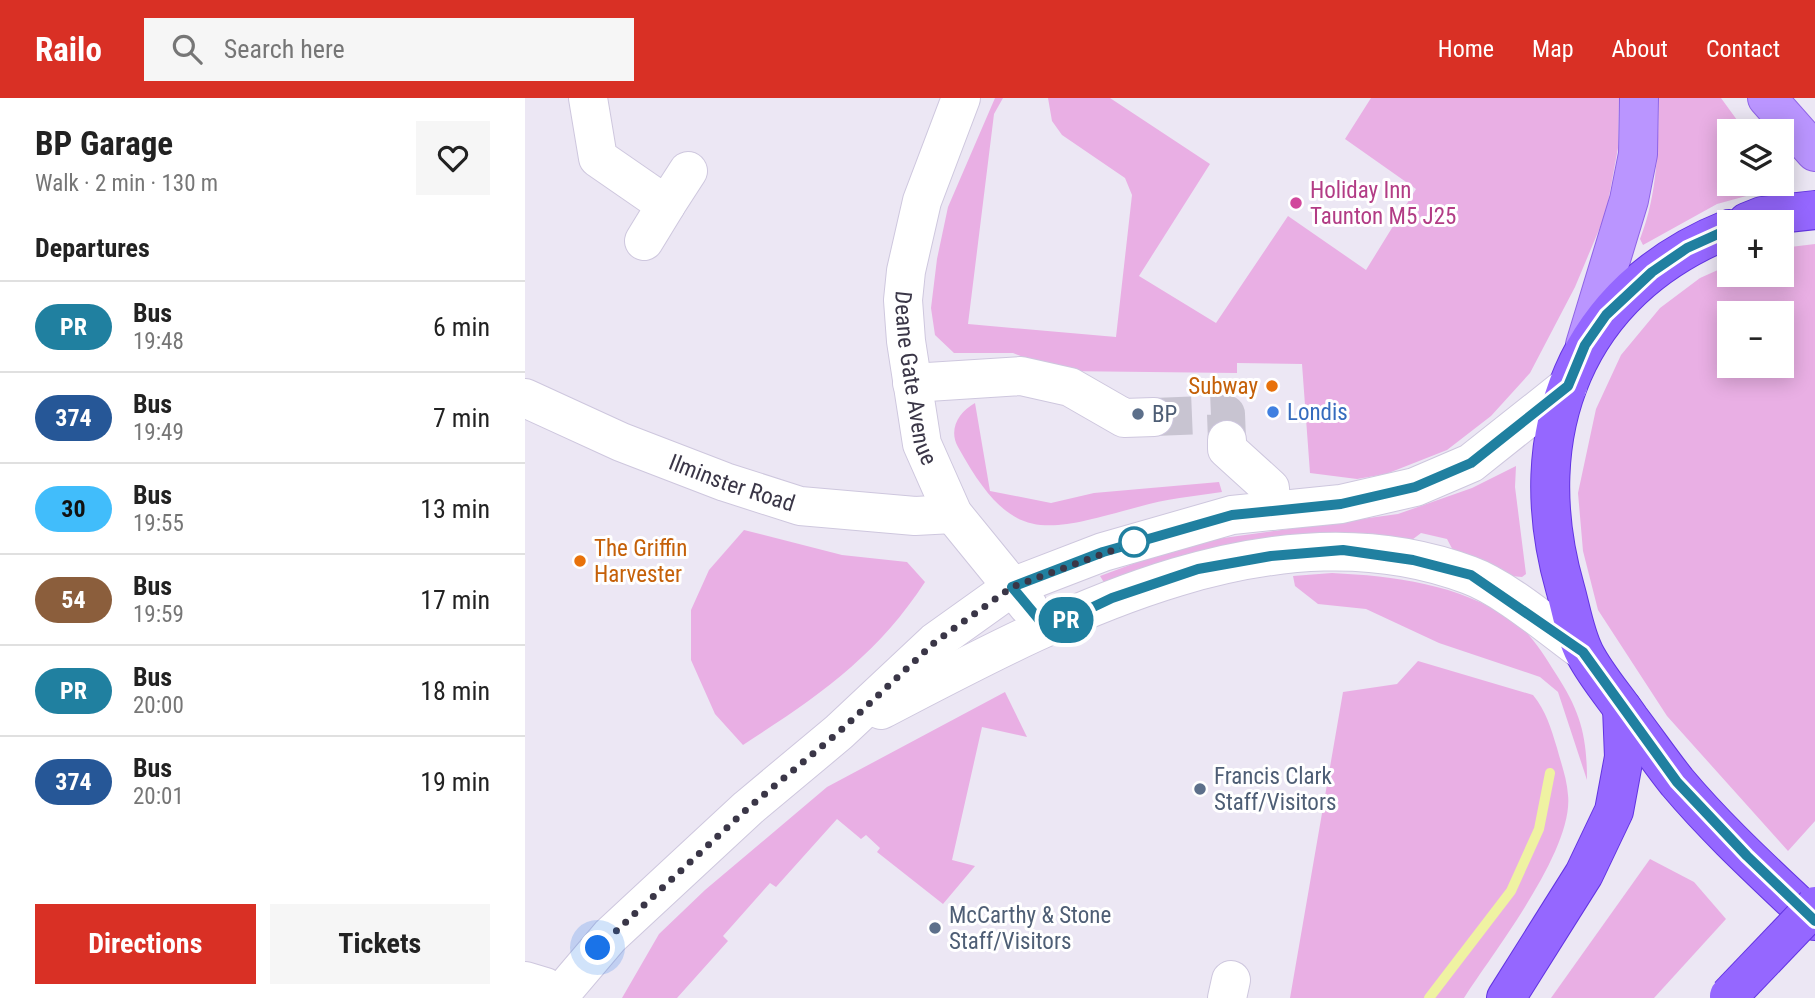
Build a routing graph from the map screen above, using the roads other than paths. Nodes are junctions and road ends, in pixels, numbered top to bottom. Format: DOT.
graph roads {
  1 [pos="588,98"];
  2 [pos="961,98"];
  3 [pos="1639,98"];
  4 [pos="1767,98"];
  5 [pos="1815,152"];
  6 [pos="688,171"];
  7 [pos="666,205"];
  8 [pos="1815,210"];
  9 [pos="1794,212"];
  10 [pos="1717,234"];
  11 [pos="644,241"];
  12 [pos="1585,345"];
  13 [pos="912,383"];
  14 [pos="1568,386"];
  15 [pos="525,398"];
  16 [pos="1154,416"];
  17 [pos="1227,440"];
  18 [pos="1271,511"];
  19 [pos="953,514"];
  20 [pos="1012,587"];
  21 [pos="1047,629"];
  22 [pos="1583,652"];
  23 [pos="1622,708"];
  24 [pos="839,732"];
  25 [pos="1815,906"];
  26 [pos="1815,921"];
  27 [pos="525,981"];
  28 [pos="560,997"];
  29 [pos="1728,997"];
  30 [pos="1506,998"];
  1 -- 7 [label="street"];
  2 -- 13 [label="street, Deane Gate Avenue"];
  3 -- 12 [label="main road"];
  4 -- 5 [label="main road"];
  6 -- 7 [label="street"];
  7 -- 11 [label="street"];
  8 -- 9 [label="highway"];
  10 -- 12 [label="highway"];
  12 -- 14 [label="highway"];
  13 -- 16 [label="street"];
  13 -- 19 [label="street, Deane Gate Avenue"];
  14 -- 18 [label="street"];
  14 -- 22 [label="highway"];
  15 -- 19 [label="street, Ilminster Road"];
  17 -- 18 [label="street"];
  18 -- 20 [label="street"];
  19 -- 20 [label="street, Deane Gate Avenue"];
  20 -- 21 [label="street, Deane Gate Avenue"];
  20 -- 24 [label="street"];
  21 -- 22 [label="street"];
  21 -- 24 [label="street"];
  22 -- 23 [label="highway"];
  23 -- 26 [label="highway"];
  23 -- 30 [label="highway"];
  24 -- 28 [label="street"];
  25 -- 29 [label="highway, bridge"];
  27 -- 28 [label="street"];
}
